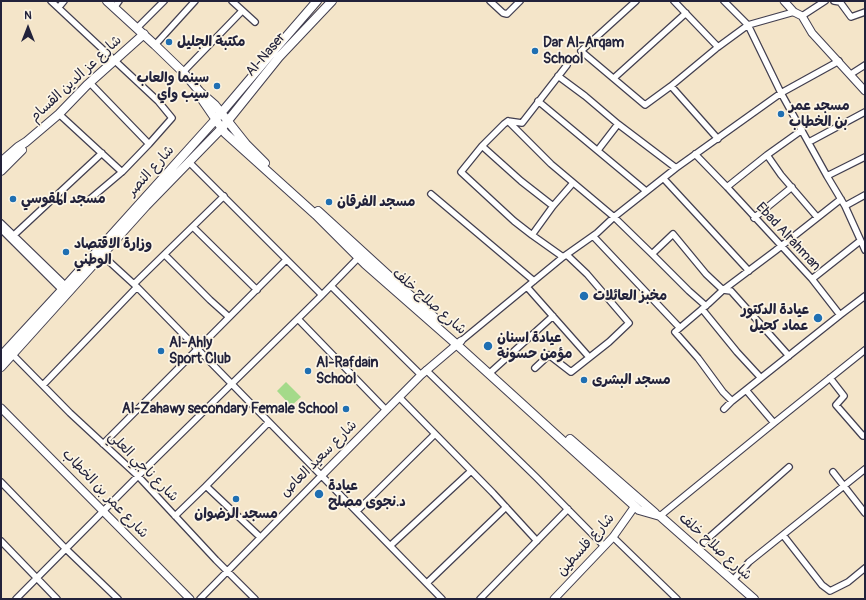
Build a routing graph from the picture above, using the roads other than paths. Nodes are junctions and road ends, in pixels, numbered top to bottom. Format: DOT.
graph roads {
  1 [pos="51,1"];
  2 [pos="64,1"];
  3 [pos="107,1"];
  4 [pos="164,1"];
  5 [pos="195,1"];
  6 [pos="232,1"];
  7 [pos="317,1"];
  8 [pos="332,1"];
  9 [pos="490,1"];
  10 [pos="520,1"];
  11 [pos="636,1"];
  12 [pos="674,1"];
  13 [pos="724,1"];
  14 [pos="784,1"];
  15 [pos="825,1"];
  16 [pos="834,1"];
  17 [pos="116,4"];
  18 [pos="59,8"];
  19 [pos="242,11"];
  20 [pos="794,12"];
  21 [pos="865,12"];
  22 [pos="686,13"];
  23 [pos="802,16"];
  24 [pos="255,22"];
  25 [pos="748,25"];
  26 [pos="137,28"];
  27 [pos="144,34"];
  28 [pos="156,45"];
  29 [pos="718,47"];
  30 [pos="114,60"];
  31 [pos="839,61"];
  32 [pos="567,65"];
  33 [pos="865,65"];
  34 [pos="183,72"];
  35 [pos="851,74"];
  36 [pos="558,76"];
  37 [pos="614,78"];
  38 [pos="90,83"];
  39 [pos="671,86"];
  40 [pos="865,91"];
  41 [pos="782,93"];
  42 [pos="538,101"];
  43 [pos="865,112"];
  44 [pos="59,114"];
  45 [pos="219,116"];
  46 [pos="228,120"];
  47 [pos="508,121"];
  48 [pos="618,124"];
  49 [pos="222,128"];
  50 [pos="802,130"];
  51 [pos="718,139"];
  52 [pos="26,142"];
  53 [pos="809,142"];
  54 [pos="149,144"];
  55 [pos="482,146"];
  56 [pos="598,150"];
  57 [pos="102,153"];
  58 [pos="695,154"];
  59 [pos="767,155"];
  60 [pos="865,157"];
  61 [pos="1,162"];
  62 [pos="189,162"];
  63 [pos="676,168"];
  64 [pos="1,171"];
  65 [pos="122,172"];
  66 [pos="827,176"];
  67 [pos="664,178"];
  68 [pos="573,183"];
  69 [pos="727,187"];
  70 [pos="792,187"];
  71 [pos="646,191"];
  72 [pos="431,194"];
  73 [pos="865,195"];
  74 [pos="224,196"];
  75 [pos="841,198"];
  76 [pos="90,199"];
  77 [pos="553,206"];
  78 [pos="844,206"];
  79 [pos="614,217"];
  80 [pos="817,217"];
  81 [pos="754,218"];
  82 [pos="1,223"];
  83 [pos="193,227"];
  84 [pos="1,229"];
  85 [pos="14,235"];
  86 [pos="532,235"];
  87 [pos="593,236"];
  88 [pos="860,241"];
  89 [pos="780,246"];
  90 [pos="864,248"];
  91 [pos="652,254"];
  92 [pos="102,255"];
  93 [pos="165,255"];
  94 [pos="565,256"];
  95 [pos="359,257"];
  96 [pos="286,260"];
  97 [pos="749,271"];
  98 [pos="812,279"];
  99 [pos="534,281"];
  100 [pos="135,286"];
  101 [pos="331,286"];
  102 [pos="527,287"];
  103 [pos="64,288"];
  104 [pos="257,290"];
  105 [pos="723,290"];
  106 [pos="322,295"];
  107 [pos="865,296"];
  108 [pos="704,308"];
  109 [pos="840,315"];
  110 [pos="552,316"];
  111 [pos="229,317"];
  112 [pos="298,319"];
  113 [pos="679,327"];
  114 [pos="459,343"];
  115 [pos="197,350"];
  116 [pos="12,354"];
  117 [pos="864,354"];
  118 [pos="1,356"];
  119 [pos="789,356"];
  120 [pos="589,357"];
  121 [pos="1,367"];
  122 [pos="534,368"];
  123 [pos="492,371"];
  124 [pos="424,373"];
  125 [pos="761,378"];
  126 [pos="830,378"];
  127 [pos="232,384"];
  128 [pos="43,385"];
  129 [pos="746,390"];
  130 [pos="399,397"];
  131 [pos="732,401"];
  132 [pos="1,408"];
  133 [pos="724,409"];
  134 [pos="386,410"];
  135 [pos="269,422"];
  136 [pos="774,422"];
  137 [pos="435,434"];
  138 [pos="865,435"];
  139 [pos="103,444"];
  140 [pos="789,467"];
  141 [pos="865,469"];
  142 [pos="471,471"];
  143 [pos="833,472"];
  144 [pos="323,474"];
  145 [pos="138,476"];
  146 [pos="1,482"];
  147 [pos="206,486"];
  148 [pos="844,486"];
  149 [pos="635,506"];
  150 [pos="506,507"];
  151 [pos="568,509"];
  152 [pos="103,511"];
  153 [pos="357,511"];
  154 [pos="865,513"];
  155 [pos="659,515"];
  156 [pos="175,516"];
  157 [pos="783,535"];
  158 [pos="613,537"];
  159 [pos="260,538"];
  160 [pos="1,541"];
  161 [pos="537,542"];
  162 [pos="390,545"];
  163 [pos="604,546"];
  164 [pos="697,548"];
  165 [pos="66,549"];
  166 [pos="865,568"];
  167 [pos="226,571"];
  168 [pos="37,578"];
  169 [pos="732,580"];
  170 [pos="427,583"];
  171 [pos="16,599"];
  172 [pos="57,599"];
  173 [pos="118,599"];
  174 [pos="190,599"];
  175 [pos="200,599"];
  176 [pos="255,599"];
  177 [pos="442,599"];
  178 [pos="480,599"];
  179 [pos="554,599"];
  180 [pos="677,599"];
  181 [pos="754,599"];
  1 -- 18 [label="street"];
  2 -- 18 [label="street"];
  3 -- 17 [label="main road, شارع صلاح خلف"];
  4 -- 26 [label="street"];
  5 -- 28 [label="street"];
  6 -- 19 [label="street"];
  7 -- 45 [label="main road, شارع النصر"];
  8 -- 46 [label="main road, Al-Naser"];
  9 -- 10 [label="street"];
  11 -- 37 [label="street"];
  12 -- 22 [label="street"];
  13 -- 25 [label="street"];
  14 -- 20 [label="street"];
  15 -- 23 [label="street"];
  16 -- 21 [label="street"];
  17 -- 26 [label="main road, شارع صلاح خلف"];
  18 -- 30 [label="street"];
  19 -- 24 [label="street"];
  19 -- 34 [label="street"];
  20 -- 23 [label="street"];
  20 -- 25 [label="street"];
  22 -- 29 [label="street"];
  22 -- 37 [label="street"];
  23 -- 31 [label="street"];
  25 -- 29 [label="street"];
  25 -- 41 [label="street"];
  26 -- 27 [label="main road, شارع صلاح خلف"];
  27 -- 28 [label="main road, شارع صلاح خلف"];
  27 -- 30 [label="main road, شارع عز الدين القسام"];
  28 -- 34 [label="main road, شارع صلاح خلف"];
  29 -- 39 [label="street"];
  30 -- 38 [label="main road, شارع عز الدين القسام"];
  30 -- 54 [label="street"];
  31 -- 35 [label="street"];
  31 -- 41 [label="street"];
  32 -- 36 [label="street"];
  33 -- 35 [label="street"];
  34 -- 45 [label="main road, شارع صلاح خلف"];
  35 -- 40 [label="street"];
  36 -- 42 [label="street"];
  36 -- 48 [label="street"];
  37 -- 39 [label="street"];
  38 -- 44 [label="main road, شارع عز الدين القسام"];
  38 -- 54 [label="street"];
  39 -- 51 [label="street"];
  41 -- 50 [label="street"];
  41 -- 51 [label="street"];
  42 -- 47 [label="street"];
  42 -- 56 [label="street"];
  43 -- 53 [label="street"];
  44 -- 52 [label="main road, شارع عز الدين القسام"];
  44 -- 57 [label="street"];
  45 -- 46 [label="main road, شارع صلاح خلف"];
  45 -- 49 [label="main road, شارع صلاح خلف"];
  45 -- 103 [label="main road, شارع النصر"];
  46 -- 49 [label="main road, Al-Naser"];
  46 -- 114 [label="main road, شارع صلاح خلف"];
  47 -- 55 [label="street"];
  47 -- 68 [label="street"];
  48 -- 56 [label="street"];
  48 -- 63 [label="street"];
  49 -- 62 [label="main road, شارع النصر"];
  49 -- 95 [label="main road, شارع صلاح خلف"];
  50 -- 53 [label="street"];
  50 -- 59 [label="street"];
  51 -- 58 [label="street"];
  52 -- 61 [label="main road, شارع عز الدين القسام"];
  52 -- 64 [label="main road, شارع عز الدين القسام"];
  53 -- 66 [label="street"];
  54 -- 65 [label="street"];
  55 -- 77 [label="street"];
  55 -- 86 [label="street"];
  56 -- 71 [label="street"];
  57 -- 65 [label="street"];
  57 -- 85 [label="street"];
  58 -- 63 [label="street"];
  58 -- 69 [label="street, Ebad Alrahman"];
  59 -- 69 [label="street"];
  59 -- 70 [label="street"];
  60 -- 66 [label="street"];
  62 -- 74 [label="street"];
  62 -- 92 [label="main road, شارع النصر"];
  63 -- 67 [label="street"];
  65 -- 76 [label="street"];
  66 -- 75 [label="street"];
  67 -- 71 [label="street"];
  67 -- 97 [label="street"];
  68 -- 77 [label="street"];
  68 -- 79 [label="street"];
  69 -- 81 [label="street, Ebad Alrahman"];
  70 -- 80 [label="street"];
  70 -- 81 [label="street"];
  71 -- 79 [label="street"];
  72 -- 99 [label="street"];
  73 -- 78 [label="street"];
  74 -- 83 [label="street"];
  74 -- 96 [label="street"];
  75 -- 78 [label="street"];
  75 -- 80 [label="street"];
  77 -- 86 [label="street"];
  78 -- 88 [label="street"];
  79 -- 87 [label="street"];
  79 -- 91 [label="street"];
  80 -- 89 [label="street"];
  81 -- 89 [label="street, Ebad Alrahman"];
  82 -- 85 [label="street"];
  83 -- 93 [label="street"];
  83 -- 104 [label="street"];
  84 -- 103 [label="street"];
  85 -- 103 [label="street"];
  86 -- 94 [label="street"];
  87 -- 94 [label="street"];
  87 -- 113 [label="street"];
  88 -- 90 [label="street"];
  88 -- 98 [label="street"];
  89 -- 97 [label="street"];
  89 -- 98 [label="street, Ebad Alrahman"];
  91 -- 105 [label="street"];
  91 -- 108 [label="street"];
  92 -- 100 [label="street"];
  92 -- 116 [label="main road, شارع النصر"];
  93 -- 100 [label="street"];
  93 -- 111 [label="street"];
  94 -- 99 [label="street"];
  94 -- 120 [label="street"];
  95 -- 101 [label="street"];
  95 -- 114 [label="main road, شارع صلاح خلف"];
  96 -- 104 [label="street"];
  96 -- 106 [label="street"];
  97 -- 105 [label="street"];
  98 -- 109 [label="street, Ebad Alrahman"];
  99 -- 102 [label="street"];
  100 -- 115 [label="street"];
  100 -- 128 [label="street"];
  101 -- 106 [label="street"];
  101 -- 124 [label="street"];
  102 -- 110 [label="street"];
  102 -- 114 [label="street"];
  103 -- 118 [label="main road, شارع النصر"];
  104 -- 111 [label="street"];
  105 -- 108 [label="street"];
  105 -- 119 [label="street"];
  106 -- 112 [label="street"];
  107 -- 109 [label="street"];
  108 -- 113 [label="street"];
  108 -- 125 [label="street"];
  109 -- 119 [label="street"];
  110 -- 120 [label="street"];
  110 -- 123 [label="street"];
  111 -- 115 [label="street"];
  112 -- 127 [label="street"];
  112 -- 134 [label="street"];
  113 -- 131 [label="street"];
  114 -- 123 [label="main road, شارع صلاح خلف"];
  114 -- 124 [label="street, شارع سعيد العاص"];
  114 -- 149 [label="main road, شارع صلاح خلف"];
  115 -- 127 [label="street"];
  115 -- 139 [label="street"];
  116 -- 121 [label="main road, شارع النصر"];
  116 -- 128 [label="street, شارع ناجي العلي"];
  117 -- 126 [label="street"];
  119 -- 125 [label="street"];
  120 -- 122 [label="street"];
  123 -- 155 [label="main road, شارع صلاح خلف"];
  124 -- 130 [label="street, شارع سعيد العاص"];
  124 -- 151 [label="street"];
  125 -- 129 [label="street"];
  126 -- 136 [label="street"];
  126 -- 138 [label="street"];
  127 -- 135 [label="street"];
  127 -- 145 [label="street"];
  128 -- 139 [label="street, شارع ناجي العلي"];
  129 -- 131 [label="street"];
  129 -- 136 [label="street"];
  130 -- 134 [label="street, شارع سعيد العاص"];
  130 -- 137 [label="street"];
  131 -- 133 [label="street"];
  132 -- 152 [label="street, شارع عمر بن الخطاب"];
  134 -- 144 [label="street, شارع سعيد العاص"];
  135 -- 144 [label="street"];
  135 -- 147 [label="street"];
  136 -- 155 [label="street"];
  137 -- 142 [label="street"];
  137 -- 153 [label="street"];
  139 -- 145 [label="street, شارع ناجي العلي"];
  140 -- 164 [label="street"];
  141 -- 148 [label="street"];
  142 -- 150 [label="street"];
  142 -- 162 [label="street"];
  143 -- 148 [label="street"];
  144 -- 153 [label="street"];
  144 -- 159 [label="street, شارع سعيد العاص"];
  145 -- 152 [label="street"];
  145 -- 156 [label="street, شارع ناجي العلي"];
  146 -- 165 [label="street"];
  147 -- 156 [label="street"];
  147 -- 159 [label="street"];
  148 -- 154 [label="street"];
  148 -- 157 [label="street"];
  149 -- 155 [label="main road, شارع صلاح خلف"];
  149 -- 158 [label="street, شارع فلسطين"];
  150 -- 161 [label="street"];
  150 -- 170 [label="street"];
  151 -- 161 [label="street"];
  151 -- 163 [label="street"];
  152 -- 165 [label="street"];
  152 -- 174 [label="street, شارع عمر بن الخطاب"];
  153 -- 162 [label="street"];
  155 -- 164 [label="main road, شارع صلاح خلف"];
  156 -- 167 [label="street, شارع ناجي العلي"];
  157 -- 166 [label="street"];
  157 -- 169 [label="street"];
  158 -- 163 [label="street, شارع فلسطين"];
  158 -- 180 [label="street"];
  159 -- 167 [label="street, شارع سعيد العاص"];
  160 -- 168 [label="street"];
  161 -- 178 [label="street"];
  162 -- 170 [label="street"];
  163 -- 179 [label="street, شارع فلسطين"];
  164 -- 169 [label="main road, شارع صلاح خلف"];
  165 -- 168 [label="street"];
  165 -- 173 [label="street"];
  167 -- 175 [label="street, شارع سعيد العاص"];
  167 -- 176 [label="street, شارع ناجي العلي"];
  168 -- 171 [label="street"];
  168 -- 172 [label="street"];
  169 -- 181 [label="main road, شارع صلاح خلف"];
  170 -- 177 [label="street"];
}
